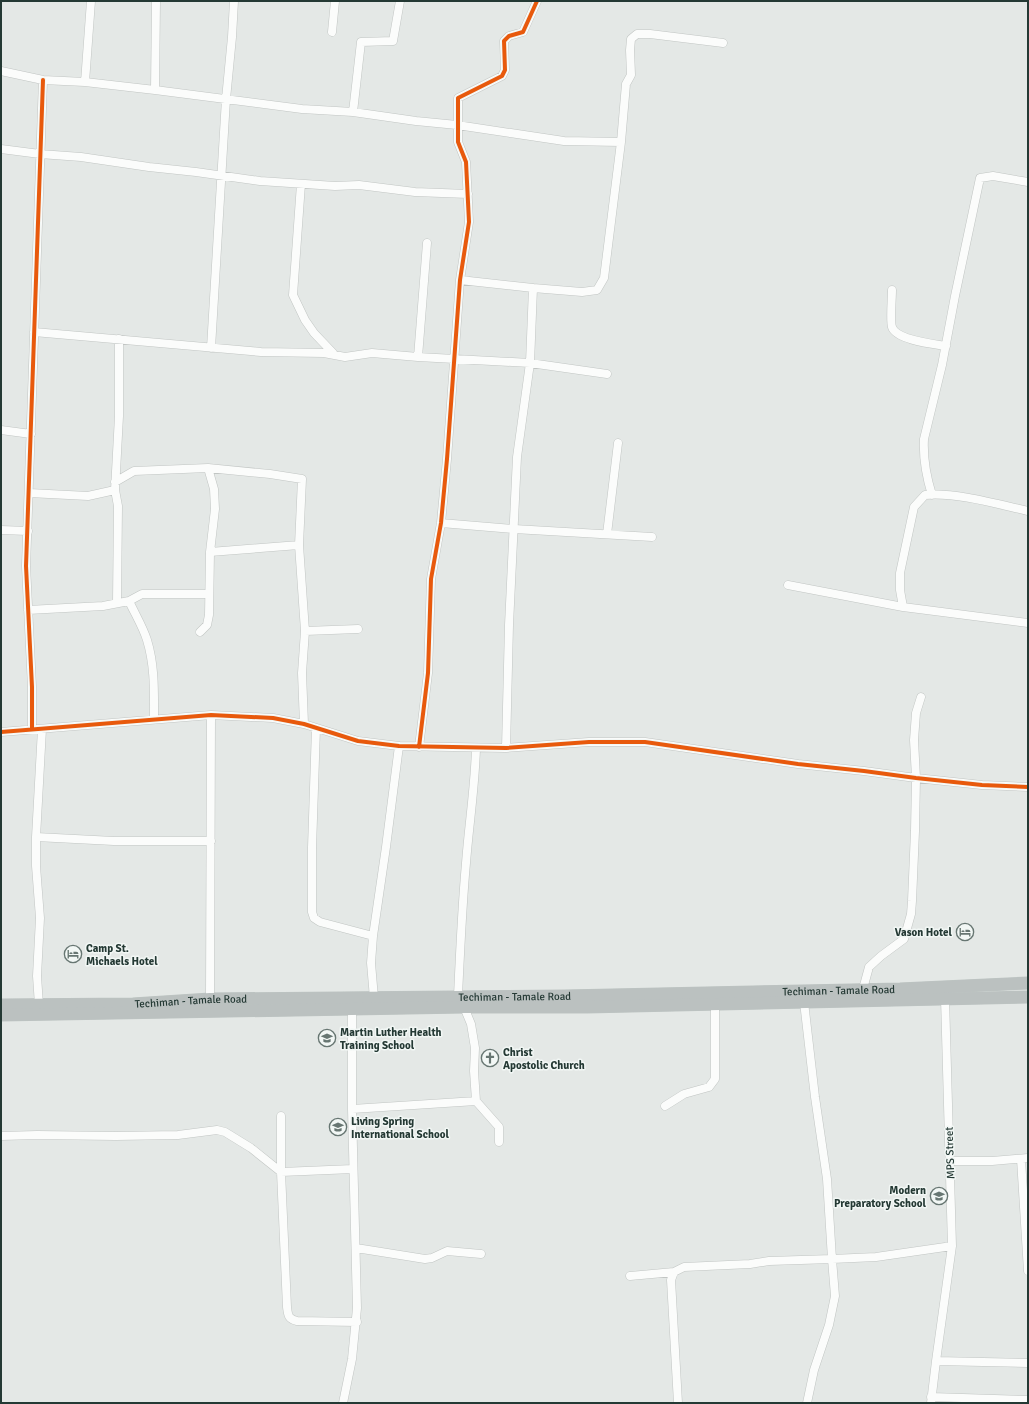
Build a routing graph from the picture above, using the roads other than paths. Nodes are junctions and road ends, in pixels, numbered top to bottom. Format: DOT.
graph roads {
  1 [pos="91,1"];
  2 [pos="156,1"];
  3 [pos="234,1"];
  4 [pos="335,1"];
  5 [pos="400,1"];
  6 [pos="537,1"];
  7 [pos="332,32"];
  8 [pos="723,43"];
  9 [pos="1,71"];
  10 [pos="43,80"];
  11 [pos="85,82"];
  12 [pos="155,90"];
  13 [pos="226,99"];
  14 [pos="353,112"];
  15 [pos="457,125"];
  16 [pos="621,142"];
  17 [pos="1,149"];
  18 [pos="40,154"];
  19 [pos="222,175"];
  20 [pos="1028,182"];
  21 [pos="301,184"];
  22 [pos="468,194"];
  23 [pos="427,243"];
  24 [pos="460,280"];
  25 [pos="533,288"];
  26 [pos="892,290"];
  27 [pos="34,332"];
  28 [pos="119,339"];
  29 [pos="946,346"];
  30 [pos="211,348"];
  31 [pos="333,353"];
  32 [pos="418,357"];
  33 [pos="453,358"];
  34 [pos="530,363"];
  35 [pos="607,374"];
  36 [pos="1,430"];
  37 [pos="31,434"];
  38 [pos="618,443"];
  39 [pos="208,468"];
  40 [pos="115,486"];
  41 [pos="29,493"];
  42 [pos="932,494"];
  43 [pos="1028,511"];
  44 [pos="441,523"];
  45 [pos="514,529"];
  46 [pos="1,530"];
  47 [pos="28,531"];
  48 [pos="607,534"];
  49 [pos="652,537"];
  50 [pos="299,545"];
  51 [pos="210,552"];
  52 [pos="788,585"];
  53 [pos="209,594"];
  54 [pos="129,601"];
  55 [pos="117,603"];
  56 [pos="903,607"];
  57 [pos="28,610"];
  58 [pos="1028,623"];
  59 [pos="358,629"];
  60 [pos="305,631"];
  61 [pos="200,632"];
  62 [pos="921,697"];
  63 [pos="211,714"];
  64 [pos="154,719"];
  65 [pos="304,724"];
  66 [pos="316,728"];
  67 [pos="32,729"];
  68 [pos="42,729"];
  69 [pos="1,732"];
  70 [pos="399,746"];
  71 [pos="419,747"];
  72 [pos="476,748"];
  73 [pos="506,748"];
  74 [pos="916,778"];
  75 [pos="1028,787"];
  76 [pos="36,837"];
  77 [pos="211,841"];
  78 [pos="373,936"];
  79 [pos="1028,983"];
  80 [pos="863,989"];
  81 [pos="1028,997"];
  82 [pos="374,998"];
  83 [pos="945,998"];
  84 [pos="210,999"];
  85 [pos="461,1002"];
  86 [pos="804,1002"];
  87 [pos="39,1005"];
  88 [pos="715,1005"];
  89 [pos="1,1006"];
  90 [pos="352,1009"];
  91 [pos="1,1015"];
  92 [pos="476,1101"];
  93 [pos="666,1106"];
  94 [pos="352,1110"];
  95 [pos="281,1116"];
  96 [pos="1,1136"];
  97 [pos="499,1142"];
  98 [pos="1024,1159"];
  99 [pos="950,1161"];
  100 [pos="353,1169"];
  101 [pos="281,1172"];
  102 [pos="952,1246"];
  103 [pos="356,1248"];
  104 [pos="481,1254"];
  105 [pos="832,1259"];
  106 [pos="1028,1271"];
  107 [pos="674,1272"];
  108 [pos="630,1276"];
  109 [pos="356,1322"];
  110 [pos="936,1360"];
  111 [pos="1028,1364"];
  112 [pos="931,1400"];
  113 [pos="1028,1400"];
  114 [pos="343,1403"];
  115 [pos="678,1403"];
  116 [pos="807,1403"];
  1 -- 11 [label="street"];
  2 -- 12 [label="street"];
  3 -- 13 [label="street"];
  4 -- 7 [label="street"];
  5 -- 14 [label="street"];
  6 -- 15 [label="street"];
  8 -- 16 [label="street"];
  9 -- 10 [label="street"];
  10 -- 11 [label="street"];
  10 -- 18 [label="street"];
  11 -- 12 [label="street"];
  12 -- 13 [label="street"];
  13 -- 14 [label="street"];
  13 -- 19 [label="street"];
  14 -- 15 [label="street"];
  15 -- 16 [label="street"];
  15 -- 22 [label="street"];
  16 -- 25 [label="street"];
  17 -- 18 [label="street"];
  18 -- 19 [label="street"];
  18 -- 27 [label="street"];
  19 -- 21 [label="street"];
  19 -- 30 [label="street"];
  20 -- 29 [label="street"];
  21 -- 22 [label="street"];
  21 -- 31 [label="street"];
  22 -- 24 [label="street"];
  23 -- 32 [label="street"];
  24 -- 25 [label="street"];
  24 -- 33 [label="street"];
  25 -- 34 [label="street"];
  26 -- 29 [label="street"];
  27 -- 28 [label="street"];
  27 -- 37 [label="street"];
  28 -- 30 [label="street"];
  28 -- 40 [label="street"];
  29 -- 42 [label="street"];
  30 -- 31 [label="street"];
  31 -- 32 [label="street"];
  32 -- 33 [label="street"];
  33 -- 34 [label="street"];
  33 -- 44 [label="street"];
  34 -- 35 [label="street"];
  34 -- 45 [label="street"];
  36 -- 37 [label="street"];
  37 -- 41 [label="street"];
  38 -- 48 [label="street"];
  39 -- 40 [label="street"];
  39 -- 50 [label="street"];
  39 -- 51 [label="street"];
  40 -- 41 [label="street"];
  40 -- 55 [label="street"];
  41 -- 47 [label="street"];
  42 -- 43 [label="street"];
  42 -- 56 [label="street"];
  44 -- 45 [label="street"];
  44 -- 71 [label="street"];
  45 -- 48 [label="street"];
  45 -- 73 [label="street"];
  46 -- 47 [label="street"];
  47 -- 57 [label="street"];
  48 -- 49 [label="street"];
  50 -- 51 [label="street"];
  50 -- 60 [label="street"];
  51 -- 53 [label="street"];
  52 -- 56 [label="street"];
  53 -- 54 [label="street"];
  53 -- 61 [label="street"];
  54 -- 55 [label="street"];
  54 -- 64 [label="street"];
  55 -- 57 [label="street"];
  56 -- 58 [label="street"];
  57 -- 67 [label="street"];
  59 -- 60 [label="street"];
  60 -- 65 [label="street"];
  62 -- 74 [label="street"];
  63 -- 64 [label="street"];
  63 -- 65 [label="street"];
  63 -- 77 [label="street"];
  64 -- 68 [label="street"];
  65 -- 66 [label="street"];
  66 -- 70 [label="street"];
  66 -- 78 [label="street"];
  67 -- 68 [label="street"];
  67 -- 69 [label="street"];
  68 -- 76 [label="street"];
  70 -- 71 [label="street"];
  70 -- 78 [label="street"];
  71 -- 72 [label="street"];
  72 -- 73 [label="street"];
  72 -- 85 [label="street"];
  73 -- 74 [label="street"];
  74 -- 75 [label="street"];
  74 -- 80 [label="street"];
  76 -- 77 [label="street"];
  76 -- 87 [label="street"];
  77 -- 84 [label="street"];
  78 -- 82 [label="street"];
  79 -- 80 [label="highway, Techiman - Tamale Road"];
  80 -- 85 [label="highway, Techiman - Tamale Road"];
  81 -- 83 [label="highway, Techiman - Tamale Road"];
  82 -- 84 [label="highway, Techiman - Tamale Road"];
  82 -- 85 [label="highway, Techiman - Tamale Road"];
  83 -- 86 [label="highway, Techiman - Tamale Road"];
  83 -- 99 [label="street, MPS Street"];
  84 -- 87 [label="highway, Techiman - Tamale Road"];
  85 -- 88 [label="highway, Techiman - Tamale Road"];
  85 -- 90 [label="highway, Techiman - Tamale Road"];
  85 -- 92 [label="street"];
  86 -- 88 [label="highway, Techiman - Tamale Road"];
  86 -- 105 [label="street"];
  87 -- 89 [label="highway, Techiman - Tamale Road"];
  88 -- 93 [label="street"];
  90 -- 91 [label="highway, Techiman - Tamale Road"];
  90 -- 94 [label="street"];
  92 -- 94 [label="street"];
  92 -- 97 [label="street"];
  94 -- 100 [label="street"];
  95 -- 101 [label="street"];
  96 -- 101 [label="street"];
  98 -- 99 [label="street"];
  98 -- 106 [label="street"];
  99 -- 102 [label="street, MPS Street"];
  100 -- 101 [label="street"];
  100 -- 103 [label="street"];
  101 -- 109 [label="street"];
  102 -- 105 [label="street"];
  102 -- 110 [label="street, MPS Street"];
  103 -- 104 [label="street"];
  103 -- 109 [label="street"];
  105 -- 107 [label="street"];
  105 -- 116 [label="street"];
  107 -- 108 [label="street"];
  107 -- 115 [label="street"];
  109 -- 114 [label="street"];
  110 -- 111 [label="street"];
  110 -- 112 [label="street, MPS Street"];
  112 -- 113 [label="street"];
}
